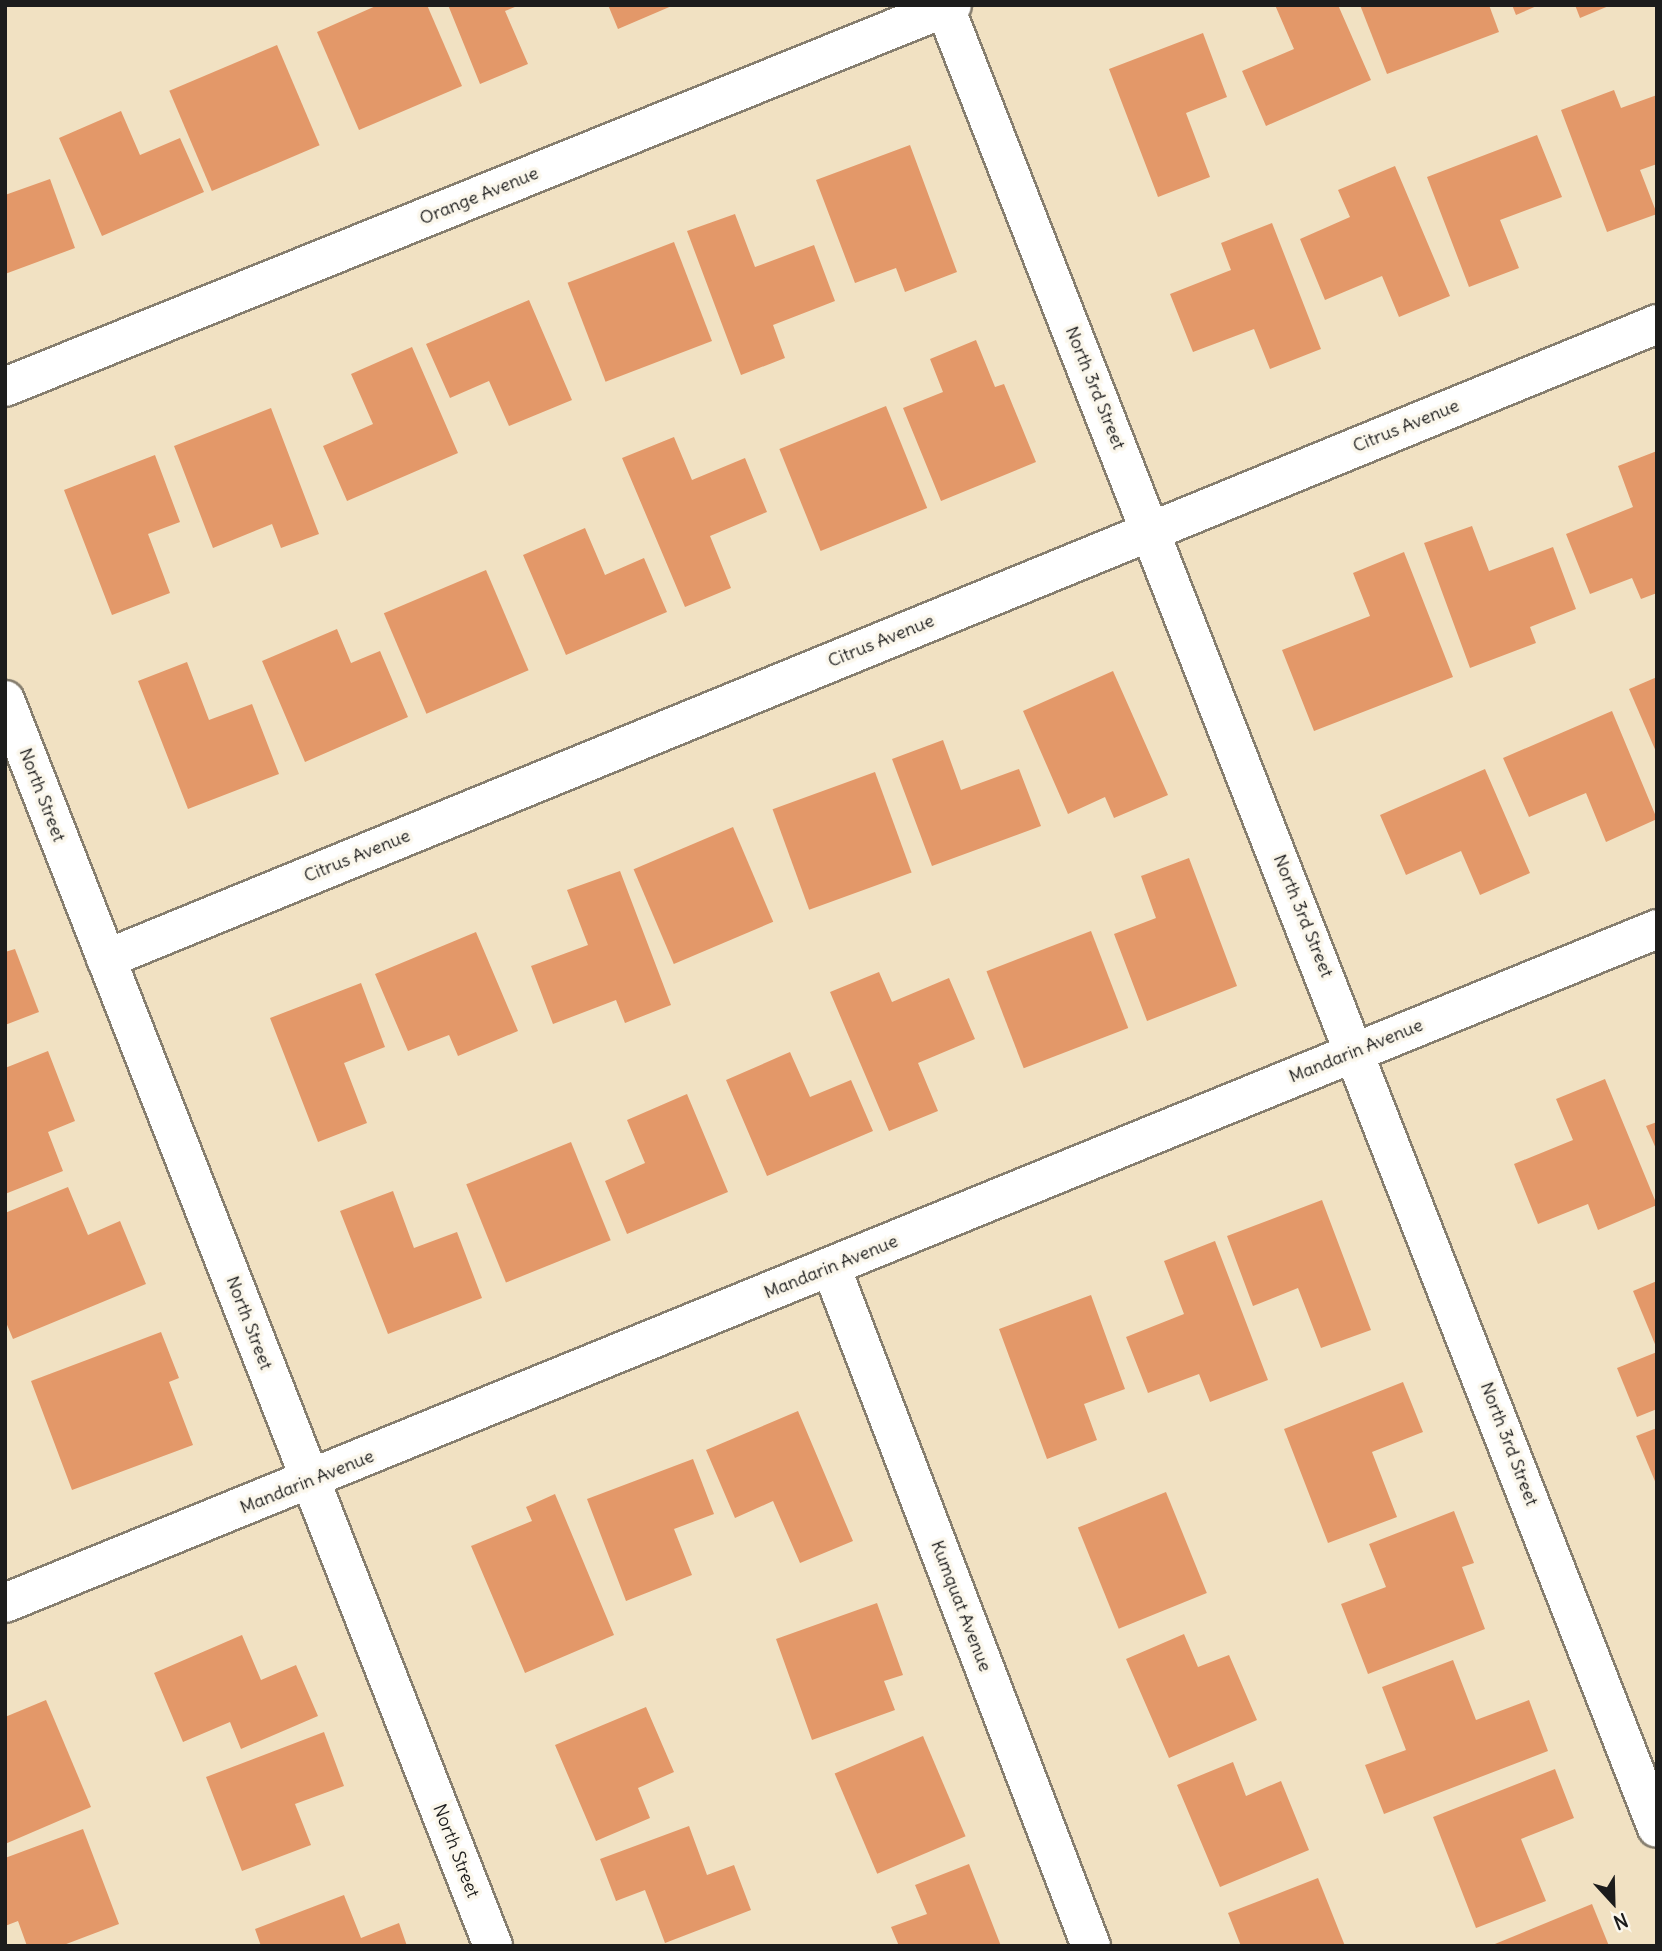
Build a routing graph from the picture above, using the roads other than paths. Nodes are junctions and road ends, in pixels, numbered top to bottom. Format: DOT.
graph roads {
  1 [pos="947,6"];
  2 [pos="1657,324"];
  3 [pos="5,387"];
  4 [pos="1152,530"];
  5 [pos="5,700"];
  6 [pos="1657,929"];
  7 [pos="106,959"];
  8 [pos="1357,1050"];
  9 [pos="831,1267"];
  10 [pos="311,1480"];
  11 [pos="5,1603"];
  12 [pos="1657,1828"];
  13 [pos="493,1946"];
  14 [pos="1091,1946"];
  1 -- 3 [label="street, Orange Avenue"];
  1 -- 4 [label="street, North 3rd Street"];
  2 -- 4 [label="street, Citrus Avenue"];
  4 -- 7 [label="street, Citrus Avenue"];
  4 -- 8 [label="street, North 3rd Street"];
  5 -- 7 [label="street, North Street"];
  6 -- 8 [label="street, Mandarin Avenue"];
  7 -- 10 [label="street, North Street"];
  8 -- 9 [label="street, Mandarin Avenue"];
  8 -- 12 [label="street, North 3rd Street"];
  9 -- 10 [label="street, Mandarin Avenue"];
  9 -- 14 [label="street, Kumquat Avenue"];
  10 -- 11 [label="street, Mandarin Avenue"];
  10 -- 13 [label="street, North Street"];
}
